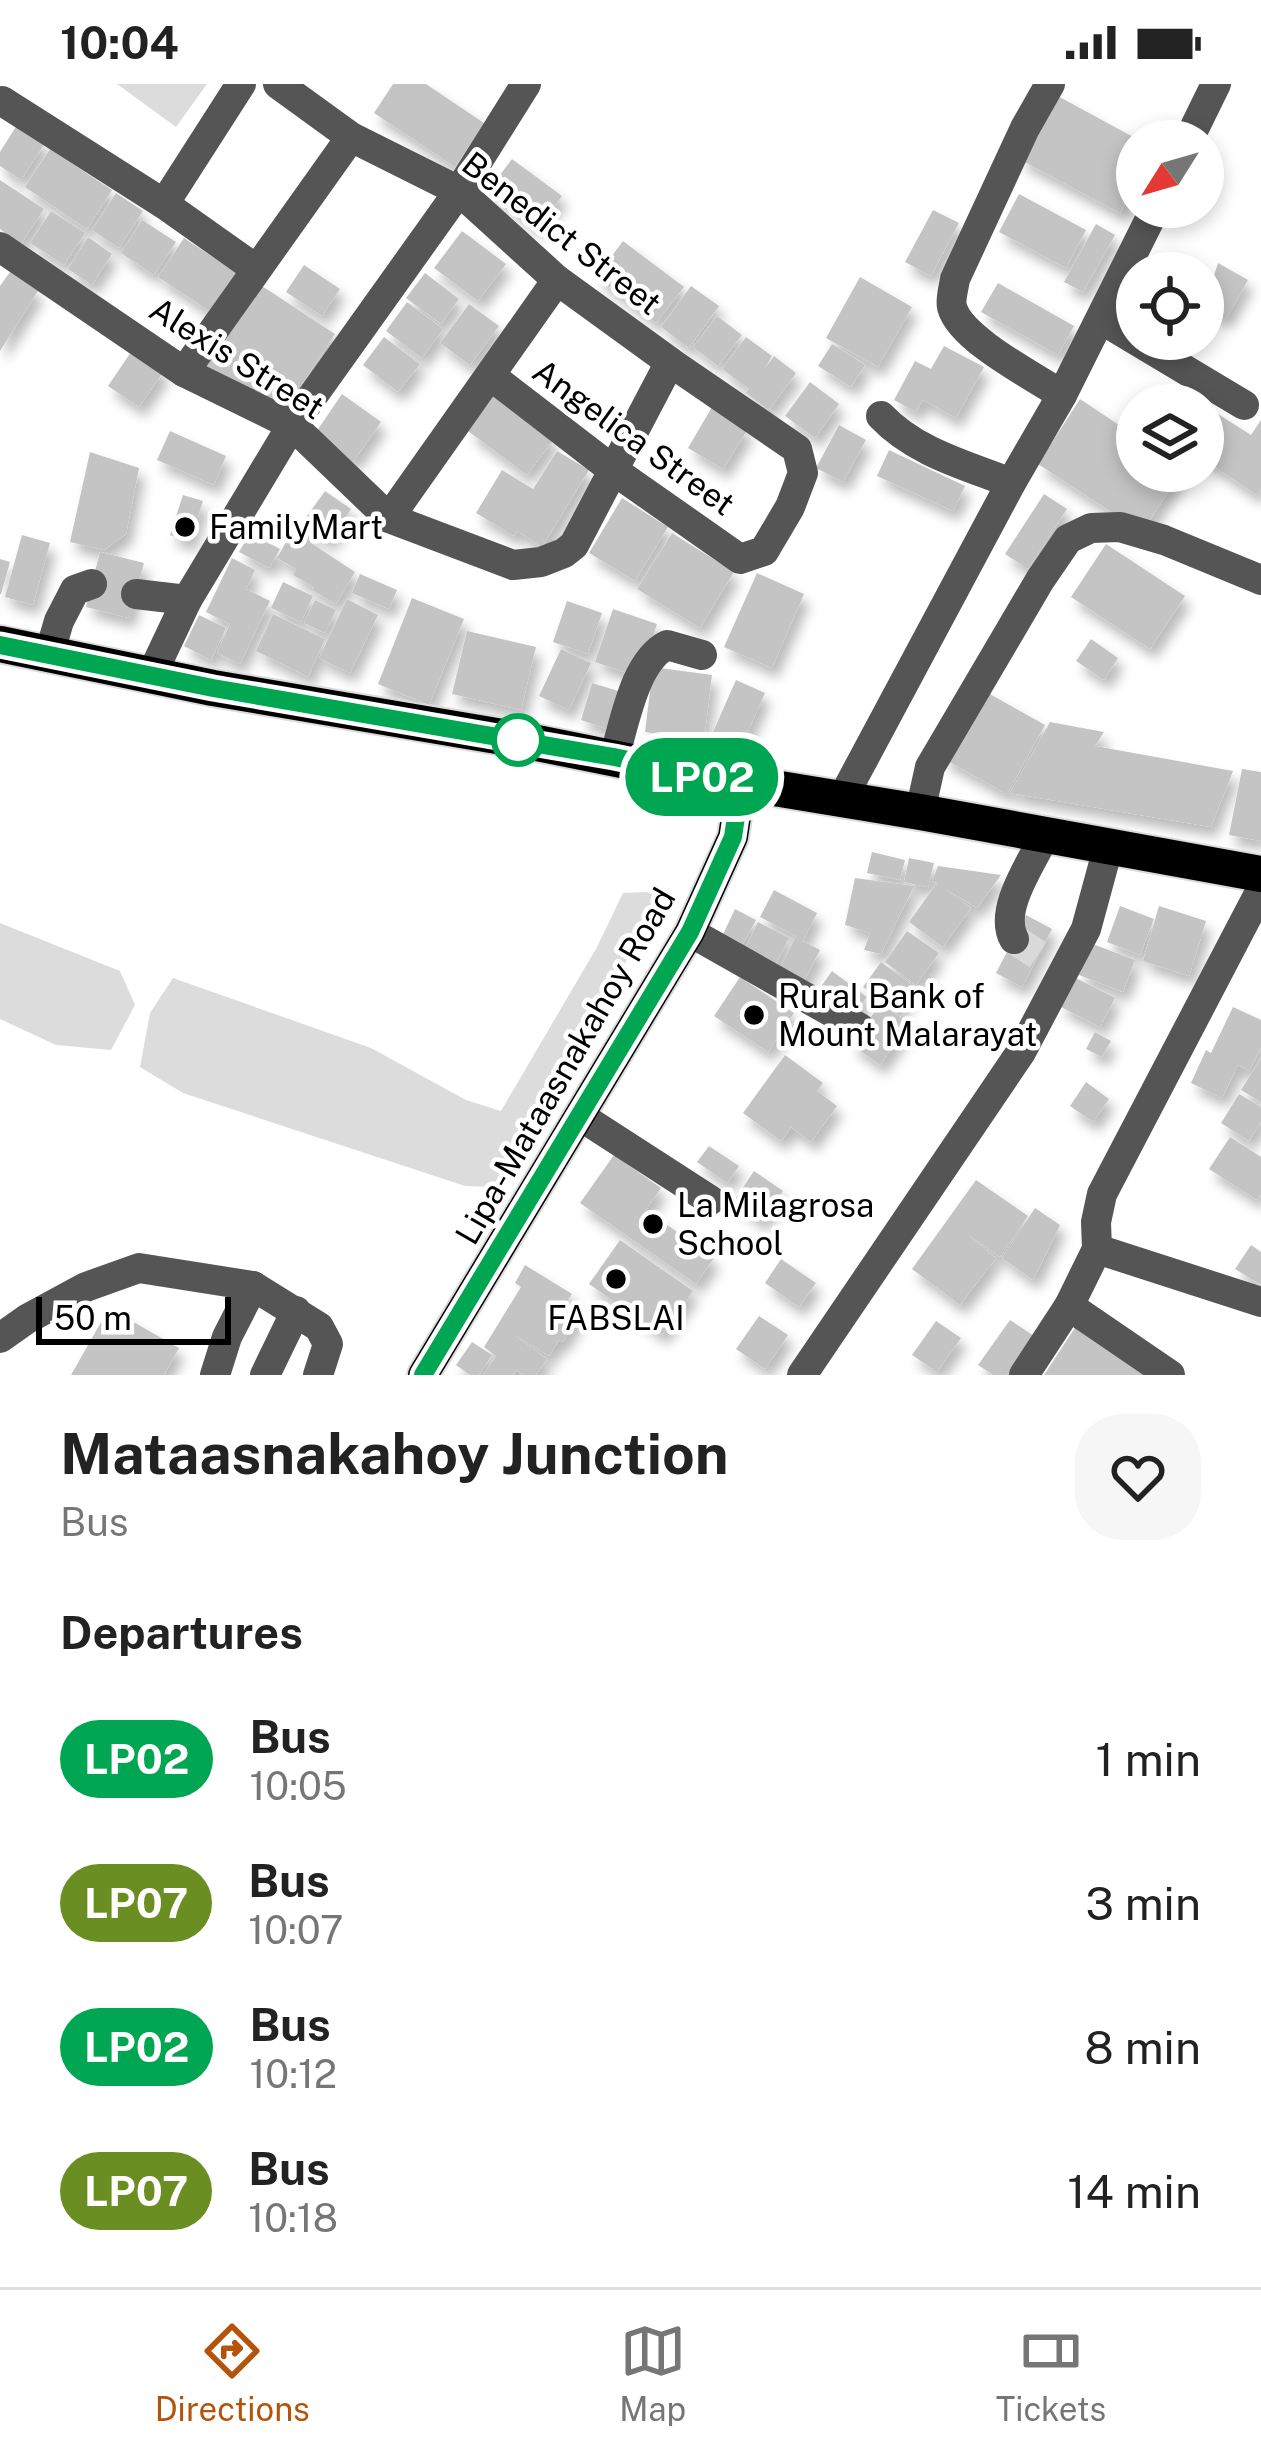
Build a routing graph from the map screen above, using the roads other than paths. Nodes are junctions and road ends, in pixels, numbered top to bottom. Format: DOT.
graph roads {
  1 [pos="241,84"];
  2 [pos="278,84"];
  3 [pos="1050,84"];
  4 [pos="522,86"];
  5 [pos="1212,86"];
  6 [pos="5,97"];
  7 [pos="1197,120"];
  8 [pos="351,137"];
  9 [pos="459,190"];
  10 [pos="164,204"];
  11 [pos="1146,228"];
  12 [pos="0,248"];
  13 [pos="256,268"];
  14 [pos="556,280"];
  15 [pos="1102,320"];
  16 [pos="670,362"];
  17 [pos="184,372"];
  18 [pos="491,376"];
  19 [pos="1062,395"];
  20 [pos="1244,405"];
  21 [pos="881,416"];
  22 [pos="292,425"];
  23 [pos="797,449"];
  24 [pos="613,470"];
  25 [pos="1011,483"];
  26 [pos="389,518"];
  27 [pos="1261,580"];
  28 [pos="92,584"];
  29 [pos="136,594"];
  30 [pos="187,600"];
  31 [pos="0,644"];
  32 [pos="50,655"];
  33 [pos="702,655"];
  34 [pos="152,674"];
  35 [pos="614,757"];
  36 [pos="741,783"];
  37 [pos="842,799"];
  38 [pos="920,812"];
  39 [pos="1045,836"];
  40 [pos="1108,848"];
  41 [pos="1261,874"];
  42 [pos="1261,890"];
  43 [pos="690,932"];
  44 [pos="1040,954"];
  45 [pos="860,1028"];
  46 [pos="580,1116"];
  47 [pos="710,1201"];
  48 [pos="1097,1249"];
  49 [pos="253,1286"];
  50 [pos="1261,1302"];
  51 [pos="1069,1306"];
  52 [pos="296,1311"];
  53 [pos="0,1338"];
  54 [pos="215,1375"];
  55 [pos="265,1375"];
  56 [pos="318,1375"];
  57 [pos="423,1375"];
  58 [pos="802,1375"];
  59 [pos="1024,1375"];
  60 [pos="1170,1375"];
  1 -- 10 [label="street"];
  2 -- 8 [label="street, Benedict Street"];
  3 -- 19 [label="street"];
  4 -- 9 [label="street"];
  5 -- 7 [label="street"];
  6 -- 10 [label="street"];
  8 -- 9 [label="street, Benedict Street"];
  8 -- 13 [label="street"];
  9 -- 14 [label="street, Benedict Street"];
  9 -- 22 [label="street"];
  10 -- 13 [label="street"];
  11 -- 15 [label="street"];
  12 -- 17 [label="street, Alexis Street"];
  13 -- 17 [label="street"];
  14 -- 16 [label="street, Benedict Street"];
  14 -- 18 [label="street"];
  15 -- 19 [label="street"];
  15 -- 20 [label="street"];
  16 -- 23 [label="street, Benedict Street"];
  16 -- 24 [label="street, Alexis Street"];
  17 -- 22 [label="street, Alexis Street"];
  18 -- 24 [label="street, Angelica Street"];
  18 -- 26 [label="street"];
  19 -- 25 [label="street"];
  21 -- 25 [label="street"];
  22 -- 26 [label="street, Alexis Street"];
  22 -- 30 [label="street"];
  23 -- 24 [label="street, Angelica Street"];
  24 -- 26 [label="street, Alexis Street"];
  25 -- 37 [label="street"];
  27 -- 38 [label="street"];
  28 -- 32 [label="street"];
  29 -- 30 [label="street"];
  30 -- 34 [label="street"];
  31 -- 32 [label="highway"];
  32 -- 34 [label="highway"];
  33 -- 35 [label="street"];
  34 -- 35 [label="highway"];
  35 -- 36 [label="highway"];
  36 -- 37 [label="highway"];
  36 -- 43 [label="main road, Lipa-Mataasnakahoy Road"];
  37 -- 38 [label="highway"];
  38 -- 39 [label="highway"];
  39 -- 40 [label="highway"];
  39 -- 44 [label="street"];
  40 -- 41 [label="highway"];
  40 -- 44 [label="street"];
  42 -- 48 [label="street"];
  43 -- 45 [label="street"];
  43 -- 46 [label="main road, Lipa-Mataasnakahoy Road"];
  44 -- 58 [label="street"];
  46 -- 47 [label="street"];
  46 -- 57 [label="main road, Lipa-Mataasnakahoy Road"];
  48 -- 50 [label="street"];
  48 -- 51 [label="street"];
  49 -- 52 [label="street"];
  49 -- 53 [label="street"];
  49 -- 54 [label="street"];
  51 -- 59 [label="street"];
  51 -- 60 [label="street"];
  52 -- 55 [label="street"];
  52 -- 56 [label="street"];
}
